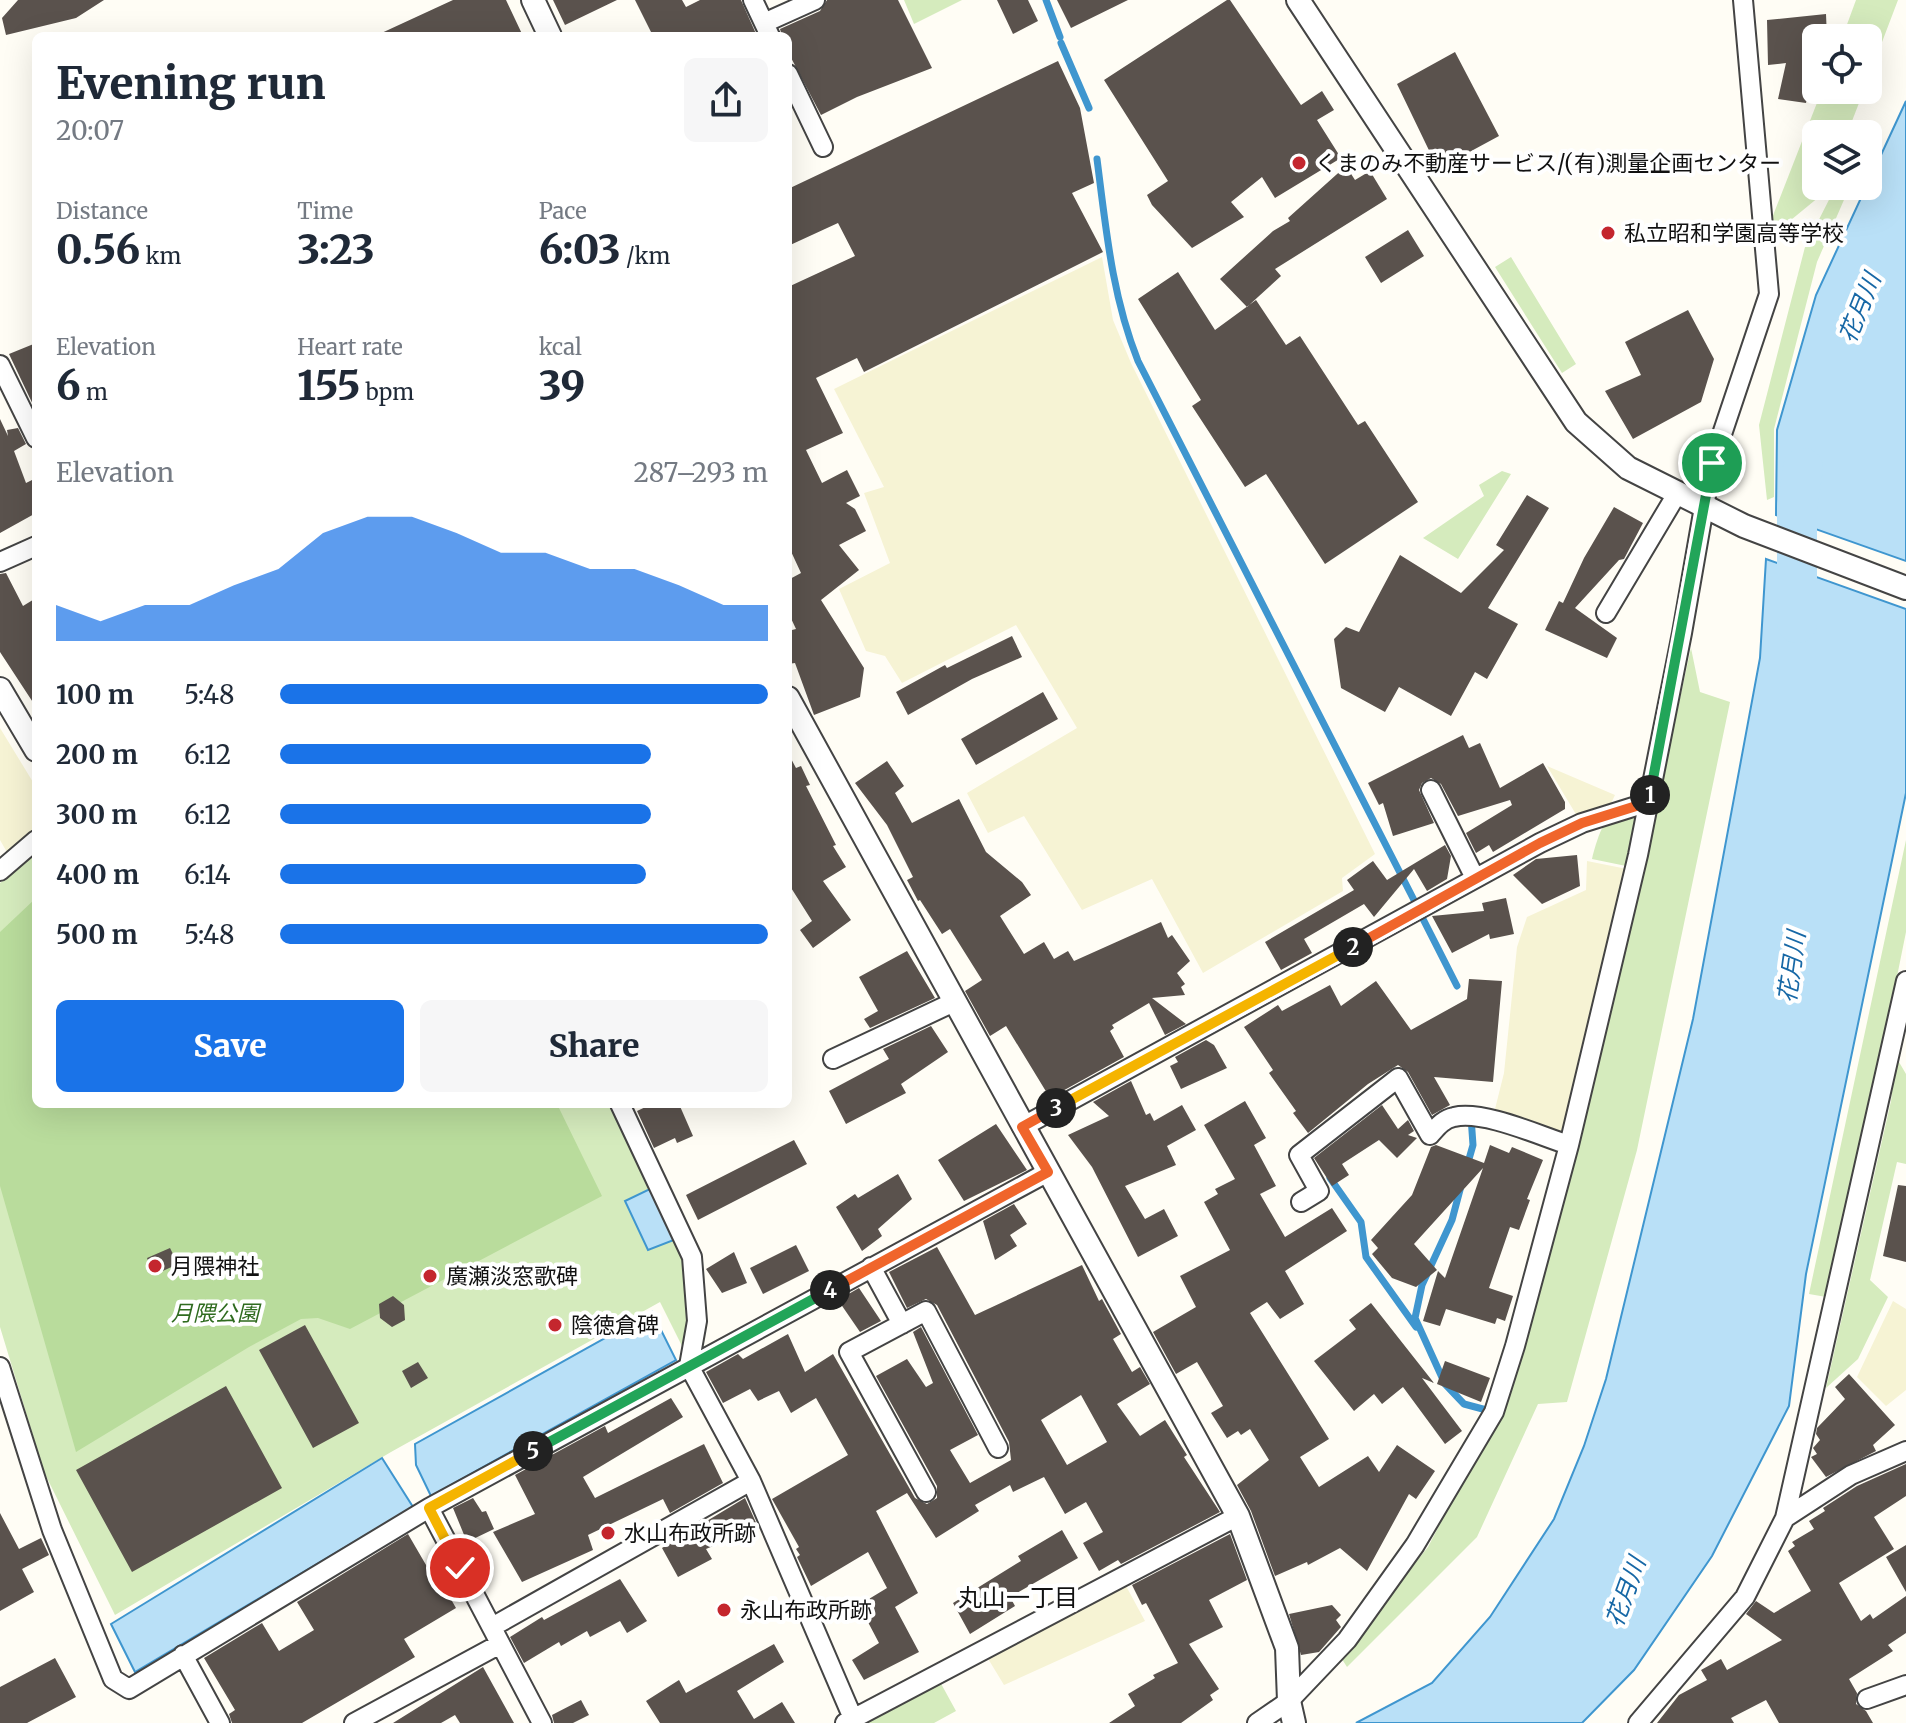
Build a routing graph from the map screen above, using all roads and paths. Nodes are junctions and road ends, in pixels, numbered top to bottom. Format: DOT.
graph roads {
  1 [pos="533,0"];
  2 [pos="753,0"];
  3 [pos="815,0"];
  4 [pos="1298,0"];
  5 [pos="1743,0"];
  6 [pos="767,30"];
  7 [pos="548,32"];
  8 [pos="792,82"];
  9 [pos="823,147"];
  10 [pos="0,365"];
  11 [pos="32,430"];
  12 [pos="1678,492"];
  13 [pos="1705,505"];
  14 [pos="32,548"];
  15 [pos="0,562"];
  16 [pos="1906,588"];
  17 [pos="1606,613"];
  18 [pos="0,689"];
  19 [pos="792,705"];
  20 [pos="32,743"];
  21 [pos="1431,790"];
  22 [pos="1649,802"];
  23 [pos="32,843"];
  24 [pos="0,871"];
  25 [pos="1475,878"];
  26 [pos="1906,981"];
  27 [pos="954,1002"];
  28 [pos="833,1059"];
  29 [pos="622,1108"];
  30 [pos="1022,1127"];
  31 [pos="1569,1145"];
  32 [pos="1048,1172"];
  33 [pos="1301,1202"];
  34 [pos="871,1267"];
  35 [pos="902,1324"];
  36 [pos="689,1366"];
  37 [pos="0,1367"];
  38 [pos="998,1448"];
  39 [pos="1906,1451"];
  40 [pos="751,1481"];
  41 [pos="926,1492"];
  42 [pos="429,1508"];
  43 [pos="1238,1516"];
  44 [pos="1785,1518"];
  45 [pos="496,1636"];
  46 [pos="183,1655"];
  47 [pos="1906,1685"];
  48 [pos="1867,1699"];
  49 [pos="1289,1701"];
  50 [pos="1646,1720"];
  51 [pos="852,1722"];
  52 [pos="220,1723"];
  53 [pos="354,1723"];
  54 [pos="542,1723"];
  55 [pos="1257,1723"];
  56 [pos="1294,1723"];
  1 -- 7 [label="street"];
  2 -- 6 [label="street"];
  3 -- 6 [label="street"];
  4 -- 12 [label="street"];
  5 -- 13 [label="street"];
  8 -- 9 [label="street"];
  10 -- 11 [label="street"];
  12 -- 13 [label="street"];
  12 -- 17 [label="street"];
  13 -- 16 [label="street"];
  13 -- 22 [label="street"];
  14 -- 15 [label="street"];
  18 -- 20 [label="street"];
  19 -- 27 [label="street"];
  21 -- 25 [label="street"];
  22 -- 25 [label="street"];
  22 -- 31 [label="street"];
  23 -- 24 [label="street"];
  25 -- 30 [label="street"];
  26 -- 44 [label="street"];
  27 -- 28 [label="street"];
  27 -- 30 [label="street"];
  29 -- 36 [label="street"];
  30 -- 32 [label="street"];
  31 -- 33 [label="street"];
  31 -- 49 [label="street"];
  32 -- 34 [label="street"];
  32 -- 43 [label="street"];
  34 -- 35 [label="street"];
  34 -- 36 [label="street"];
  35 -- 38 [label="street"];
  35 -- 41 [label="street"];
  36 -- 40 [label="street"];
  36 -- 42 [label="street"];
  37 -- 46 [label="street"];
  39 -- 44 [label="street"];
  40 -- 45 [label="street"];
  40 -- 51 [label="street"];
  42 -- 45 [label="street"];
  42 -- 46 [label="street"];
  43 -- 49 [label="street"];
  43 -- 51 [label="street"];
  44 -- 50 [label="street"];
  45 -- 53 [label="street"];
  45 -- 54 [label="street"];
  46 -- 52 [label="street"];
  47 -- 48 [label="street"];
  49 -- 55 [label="street"];
  49 -- 56 [label="street"];
}
